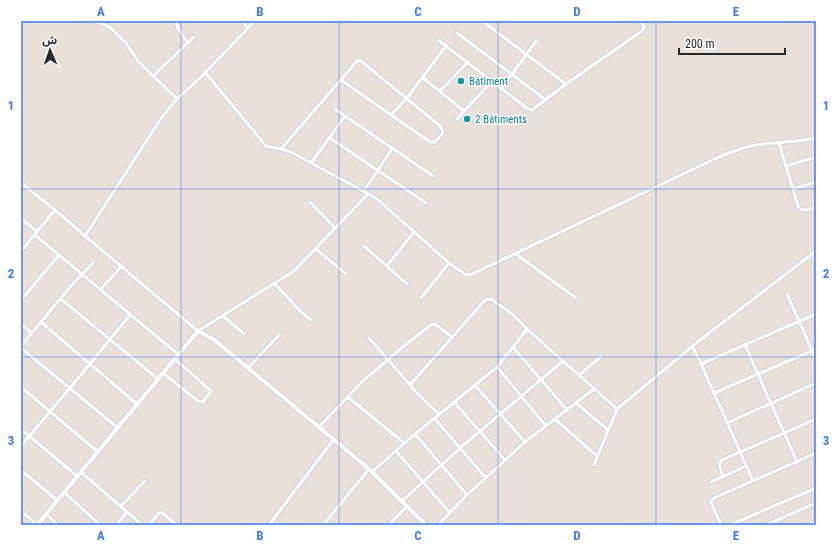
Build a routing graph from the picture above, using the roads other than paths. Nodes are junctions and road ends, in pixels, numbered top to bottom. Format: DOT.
graph roads {
  1 [pos="95,21"];
  2 [pos="176,21"];
  3 [pos="241,21"];
  4 [pos="255,21"];
  5 [pos="482,21"];
  6 [pos="641,21"];
  7 [pos="248,28"];
  8 [pos="457,33"];
  9 [pos="194,37"];
  10 [pos="438,40"];
  11 [pos="537,40"];
  12 [pos="188,42"];
  13 [pos="446,46"];
  14 [pos="527,55"];
  15 [pos="468,62"];
  16 [pos="205,72"];
  17 [pos="512,75"];
  18 [pos="153,76"];
  19 [pos="422,77"];
  20 [pos="341,80"];
  21 [pos="491,82"];
  22 [pos="566,84"];
  23 [pos="501,89"];
  24 [pos="440,92"];
  25 [pos="407,98"];
  26 [pos="177,99"];
  27 [pos="546,100"];
  28 [pos="335,109"];
  29 [pos="464,112"];
  30 [pos="392,114"];
  31 [pos="345,116"];
  32 [pos="457,119"];
  33 [pos="330,138"];
  34 [pos="816,138"];
  35 [pos="779,143"];
  36 [pos="282,149"];
  37 [pos="392,149"];
  38 [pos="816,157"];
  39 [pos="311,163"];
  40 [pos="786,166"];
  41 [pos="378,170"];
  42 [pos="433,176"];
  43 [pos="816,182"];
  44 [pos="21,183"];
  45 [pos="793,189"];
  46 [pos="364,191"];
  47 [pos="368,194"];
  48 [pos="310,202"];
  49 [pos="426,203"];
  50 [pos="816,207"];
  51 [pos="55,210"];
  52 [pos="21,218"];
  53 [pos="335,228"];
  54 [pos="414,232"];
  55 [pos="36,233"];
  56 [pos="85,236"];
  57 [pos="364,246"];
  58 [pos="316,250"];
  59 [pos="21,251"];
  60 [pos="816,251"];
  61 [pos="516,254"];
  62 [pos="59,255"];
  63 [pos="94,262"];
  64 [pos="449,263"];
  65 [pos="387,266"];
  66 [pos="122,267"];
  67 [pos="83,274"];
  68 [pos="346,274"];
  69 [pos="275,284"];
  70 [pos="407,284"];
  71 [pos="101,290"];
  72 [pos="787,294"];
  73 [pos="421,298"];
  74 [pos="576,298"];
  75 [pos="61,299"];
  76 [pos="21,300"];
  77 [pos="816,314"];
  78 [pos="130,315"];
  79 [pos="223,316"];
  80 [pos="311,320"];
  81 [pos="799,321"];
  82 [pos="41,322"];
  83 [pos="21,324"];
  84 [pos="527,329"];
  85 [pos="198,332"];
  86 [pos="32,333"];
  87 [pos="244,334"];
  88 [pos="280,334"];
  89 [pos="452,337"];
  90 [pos="369,338"];
  91 [pos="109,339"];
  92 [pos="745,345"];
  93 [pos="692,346"];
  94 [pos="21,347"];
  95 [pos="513,347"];
  96 [pos="816,349"];
  97 [pos="812,351"];
  98 [pos="602,356"];
  99 [pos="177,357"];
  100 [pos="388,360"];
  101 [pos="816,360"];
  102 [pos="563,361"];
  103 [pos="90,363"];
  104 [pos="701,364"];
  105 [pos="248,367"];
  106 [pos="497,367"];
  107 [pos="164,374"];
  108 [pos="758,374"];
  109 [pos="579,375"];
  110 [pos="541,379"];
  111 [pos="159,380"];
  112 [pos="816,383"];
  113 [pos="410,385"];
  114 [pos="475,385"];
  115 [pos="21,387"];
  116 [pos="70,388"];
  117 [pos="594,389"];
  118 [pos="714,393"];
  119 [pos="348,397"];
  120 [pos="520,397"];
  121 [pos="454,402"];
  122 [pos="576,402"];
  123 [pos="771,403"];
  124 [pos="138,405"];
  125 [pos="617,409"];
  126 [pos="567,410"];
  127 [pos="50,412"];
  128 [pos="439,414"];
  129 [pos="500,414"];
  130 [pos="434,418"];
  131 [pos="555,419"];
  132 [pos="816,419"];
  133 [pos="727,423"];
  134 [pos="546,426"];
  135 [pos="319,427"];
  136 [pos="118,428"];
  137 [pos="21,429"];
  138 [pos="608,430"];
  139 [pos="480,431"];
  140 [pos="784,433"];
  141 [pos="415,434"];
  142 [pos="29,436"];
  143 [pos="334,439"];
  144 [pos="525,442"];
  145 [pos="404,443"];
  146 [pos="21,446"];
  147 [pos="460,448"];
  148 [pos="396,451"];
  149 [pos="740,451"];
  150 [pos="98,452"];
  151 [pos="816,453"];
  152 [pos="597,456"];
  153 [pos="505,460"];
  154 [pos="797,462"];
  155 [pos="441,465"];
  156 [pos="594,465"];
  157 [pos="746,466"];
  158 [pos="21,470"];
  159 [pos="370,470"];
  160 [pos="82,472"];
  161 [pos="78,476"];
  162 [pos="723,477"];
  163 [pos="486,478"];
  164 [pos="145,481"];
  165 [pos="753,481"];
  166 [pos="422,482"];
  167 [pos="710,482"];
  168 [pos="816,488"];
  169 [pos="64,492"];
  170 [pos="467,495"];
  171 [pos="57,500"];
  172 [pos="402,501"];
  173 [pos="816,503"];
  174 [pos="121,506"];
  175 [pos="407,506"];
  176 [pos="21,511"];
  177 [pos="127,512"];
  178 [pos="450,513"];
  179 [pos="46,514"];
  180 [pos="816,522"];
  181 [pos="37,525"];
  182 [pos="58,525"];
  183 [pos="100,525"];
  184 [pos="116,525"];
  185 [pos="142,525"];
  186 [pos="149,525"];
  187 [pos="177,525"];
  188 [pos="269,525"];
  189 [pos="323,525"];
  190 [pos="389,525"];
  191 [pos="426,525"];
  192 [pos="438,525"];
  193 [pos="721,525"];
  194 [pos="730,525"];
  195 [pos="766,525"];
  196 [pos="808,525"];
  1 -- 18 [label="street"];
  2 -- 12 [label="street"];
  3 -- 7 [label="street"];
  4 -- 7 [label="street"];
  5 -- 14 [label="street"];
  6 -- 22 [label="street"];
  7 -- 16 [label="street"];
  8 -- 17 [label="street"];
  9 -- 12 [label="street"];
  10 -- 13 [label="street"];
  11 -- 14 [label="street"];
  12 -- 18 [label="street"];
  13 -- 15 [label="street"];
  13 -- 19 [label="street"];
  14 -- 17 [label="street"];
  14 -- 22 [label="street"];
  15 -- 21 [label="street"];
  15 -- 24 [label="street"];
  16 -- 26 [label="street"];
  16 -- 36 [label="street"];
  17 -- 23 [label="street"];
  17 -- 27 [label="street"];
  18 -- 26 [label="street"];
  19 -- 24 [label="street"];
  19 -- 25 [label="street"];
  20 -- 25 [label="street"];
  20 -- 30 [label="street"];
  20 -- 36 [label="street"];
  21 -- 23 [label="street"];
  21 -- 29 [label="street"];
  22 -- 27 [label="street"];
  23 -- 27 [label="street"];
  24 -- 29 [label="street"];
  25 -- 30 [label="street"];
  25 -- 30 [label="street"];
  26 -- 56 [label="street"];
  28 -- 31 [label="street"];
  29 -- 32 [label="street"];
  31 -- 33 [label="street"];
  31 -- 37 [label="street"];
  33 -- 39 [label="street"];
  33 -- 41 [label="street"];
  34 -- 35 [label="street"];
  35 -- 40 [label="street"];
  35 -- 61 [label="street"];
  36 -- 39 [label="street"];
  37 -- 41 [label="street"];
  37 -- 42 [label="street"];
  38 -- 40 [label="street"];
  39 -- 46 [label="street"];
  40 -- 45 [label="street"];
  41 -- 46 [label="street"];
  41 -- 49 [label="street"];
  43 -- 45 [label="street"];
  44 -- 51 [label="street"];
  45 -- 50 [label="street"];
  46 -- 47 [label="street"];
  47 -- 53 [label="street"];
  47 -- 54 [label="street"];
  48 -- 53 [label="street"];
  51 -- 55 [label="street"];
  51 -- 56 [label="street"];
  52 -- 55 [label="street"];
  53 -- 58 [label="street"];
  54 -- 64 [label="street"];
  54 -- 65 [label="street"];
  55 -- 59 [label="street"];
  55 -- 62 [label="street"];
  56 -- 66 [label="street"];
  57 -- 65 [label="street"];
  58 -- 68 [label="street"];
  58 -- 69 [label="street"];
  60 -- 93 [label="street"];
  61 -- 64 [label="street"];
  61 -- 74 [label="street"];
  62 -- 67 [label="street"];
  62 -- 76 [label="street"];
  63 -- 67 [label="street"];
  64 -- 73 [label="street"];
  65 -- 70 [label="street"];
  66 -- 71 [label="street"];
  66 -- 85 [label="street"];
  67 -- 71 [label="street"];
  67 -- 75 [label="street"];
  69 -- 79 [label="street"];
  69 -- 80 [label="street"];
  71 -- 78 [label="street"];
  72 -- 81 [label="street"];
  75 -- 82 [label="street"];
  75 -- 91 [label="street"];
  77 -- 81 [label="street"];
  78 -- 91 [label="street"];
  78 -- 99 [label="street"];
  79 -- 85 [label="street"];
  79 -- 87 [label="street"];
  81 -- 92 [label="street"];
  81 -- 97 [label="street"];
  82 -- 86 [label="street"];
  82 -- 103 [label="street"];
  83 -- 86 [label="street"];
  84 -- 89 [label="street"];
  84 -- 95 [label="street"];
  84 -- 102 [label="street"];
  85 -- 99 [label="street"];
  85 -- 105 [label="street"];
  86 -- 94 [label="street"];
  88 -- 105 [label="street"];
  89 -- 100 [label="street"];
  89 -- 113 [label="street"];
  90 -- 100 [label="street"];
  91 -- 103 [label="street"];
  91 -- 111 [label="street"];
  92 -- 104 [label="street"];
  92 -- 108 [label="street"];
  93 -- 104 [label="street"];
  93 -- 125 [label="street"];
  94 -- 116 [label="street"];
  95 -- 106 [label="street"];
  95 -- 110 [label="street"];
  96 -- 97 [label="street"];
  97 -- 101 [label="street"];
  97 -- 108 [label="street"];
  98 -- 109 [label="street"];
  99 -- 107 [label="street"];
  99 -- 107 [label="street"];
  100 -- 113 [label="street"];
  100 -- 119 [label="street"];
  102 -- 109 [label="street"];
  102 -- 110 [label="street"];
  103 -- 116 [label="street"];
  103 -- 124 [label="street"];
  104 -- 118 [label="street"];
  105 -- 135 [label="street"];
  106 -- 114 [label="street"];
  106 -- 120 [label="street"];
  107 -- 111 [label="street"];
  108 -- 118 [label="street"];
  108 -- 123 [label="street"];
  109 -- 117 [label="street"];
  110 -- 120 [label="street"];
  110 -- 126 [label="street"];
  111 -- 124 [label="street"];
  112 -- 123 [label="street"];
  113 -- 128 [label="street"];
  114 -- 121 [label="street"];
  114 -- 129 [label="street"];
  115 -- 127 [label="street"];
  116 -- 127 [label="street"];
  116 -- 136 [label="street"];
  117 -- 122 [label="street"];
  117 -- 125 [label="street"];
  118 -- 133 [label="street"];
  119 -- 135 [label="street"];
  119 -- 145 [label="street"];
  120 -- 129 [label="street"];
  120 -- 134 [label="street"];
  121 -- 128 [label="street"];
  121 -- 139 [label="street"];
  122 -- 126 [label="street"];
  122 -- 138 [label="street"];
  123 -- 133 [label="street"];
  123 -- 140 [label="street"];
  124 -- 136 [label="street"];
  125 -- 138 [label="street"];
  126 -- 131 [label="street"];
  127 -- 142 [label="street"];
  127 -- 150 [label="street"];
  128 -- 130 [label="street"];
  129 -- 139 [label="street"];
  129 -- 144 [label="street"];
  130 -- 141 [label="street"];
  130 -- 147 [label="street"];
  131 -- 134 [label="street"];
  131 -- 152 [label="street"];
  132 -- 140 [label="street"];
  133 -- 149 [label="street"];
  134 -- 144 [label="street"];
  135 -- 143 [label="street"];
  136 -- 150 [label="street"];
  137 -- 142 [label="street"];
  138 -- 152 [label="street"];
  139 -- 147 [label="street"];
  139 -- 153 [label="street"];
  140 -- 149 [label="street"];
  140 -- 154 [label="street"];
  141 -- 145 [label="street"];
  141 -- 155 [label="street"];
  142 -- 146 [label="street"];
  142 -- 161 [label="street"];
  143 -- 159 [label="street"];
  143 -- 188 [label="street"];
  144 -- 153 [label="street"];
  145 -- 148 [label="street"];
  147 -- 155 [label="street"];
  147 -- 163 [label="street"];
  148 -- 159 [label="street"];
  148 -- 166 [label="street"];
  149 -- 157 [label="street"];
  149 -- 162 [label="street"];
  150 -- 160 [label="street"];
  151 -- 154 [label="street"];
  152 -- 156 [label="street"];
  153 -- 163 [label="street"];
  154 -- 165 [label="street"];
  155 -- 166 [label="street"];
  155 -- 170 [label="street"];
  157 -- 162 [label="street"];
  157 -- 165 [label="street"];
  158 -- 171 [label="street"];
  159 -- 172 [label="street"];
  159 -- 189 [label="street"];
  160 -- 161 [label="street"];
  160 -- 174 [label="street"];
  161 -- 169 [label="street"];
  162 -- 167 [label="street"];
  163 -- 170 [label="street"];
  164 -- 174 [label="street"];
  165 -- 193 [label="street"];
  166 -- 172 [label="street"];
  166 -- 178 [label="street"];
  168 -- 194 [label="street"];
  169 -- 171 [label="street"];
  169 -- 183 [label="street"];
  170 -- 178 [label="street"];
  171 -- 179 [label="street"];
  172 -- 175 [label="street"];
  173 -- 195 [label="street"];
  174 -- 177 [label="street"];
  175 -- 190 [label="street"];
  175 -- 191 [label="street"];
  176 -- 181 [label="street"];
  177 -- 184 [label="street"];
  177 -- 185 [label="street"];
  178 -- 192 [label="street"];
  179 -- 181 [label="street"];
  179 -- 182 [label="street"];
  180 -- 196 [label="street"];
  186 -- 187 [label="street"];
}
